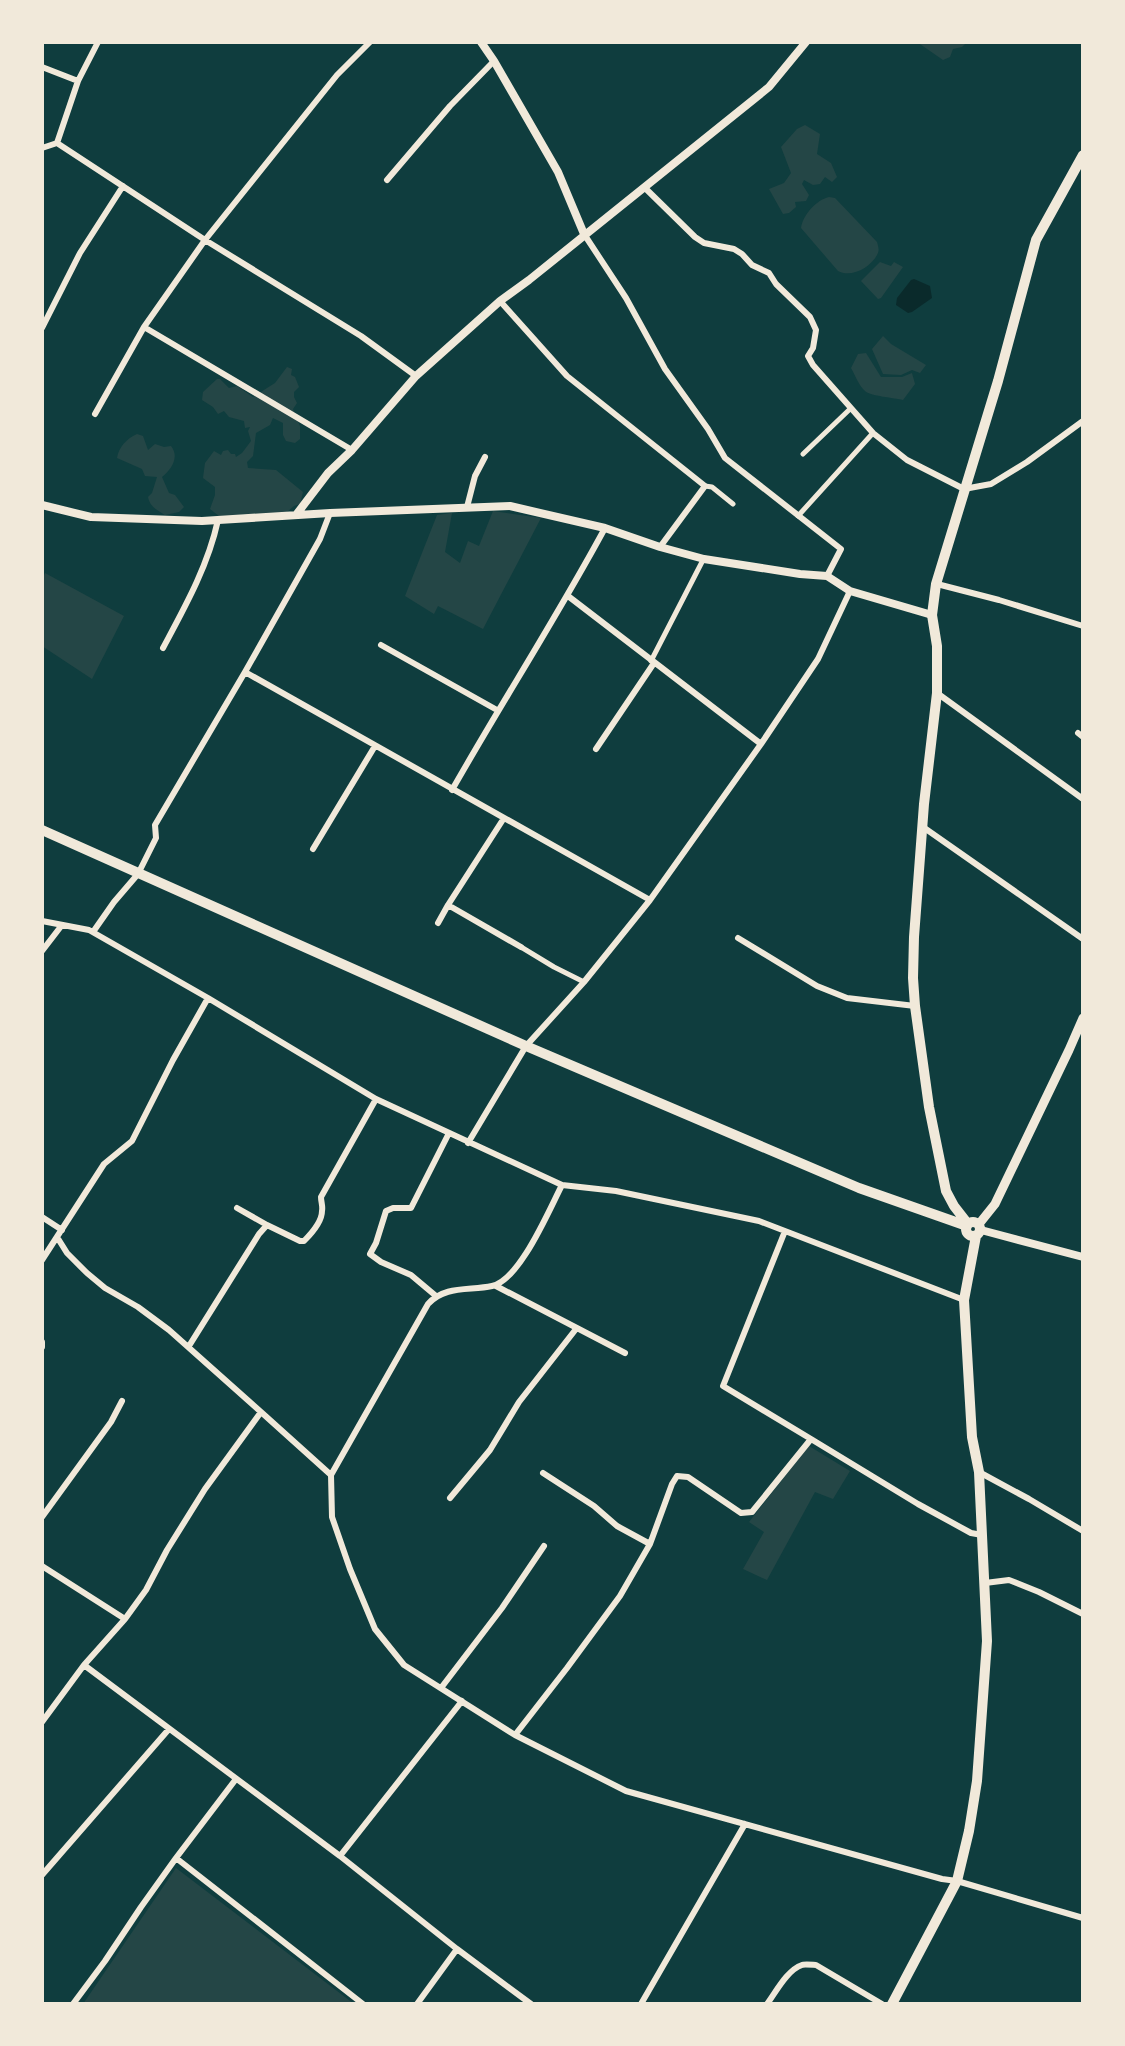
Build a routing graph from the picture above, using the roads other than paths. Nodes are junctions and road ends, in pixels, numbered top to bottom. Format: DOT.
graph roads {
  1 [pos="98,42"];
  2 [pos="370,42"];
  3 [pos="481,42"];
  4 [pos="806,42"];
  5 [pos="494,61"];
  6 [pos="42,67"];
  7 [pos="78,81"];
  8 [pos="57,143"];
  9 [pos="42,148"];
  10 [pos="1083,155"];
  11 [pos="387,180"];
  12 [pos="123,186"];
  13 [pos="644,187"];
  14 [pos="584,234"];
  15 [pos="205,240"];
  16 [pos="500,301"];
  17 [pos="144,327"];
  18 [pos="42,328"];
  19 [pos="416,376"];
  20 [pos="850,409"];
  21 [pos="95,414"];
  22 [pos="1083,421"];
  23 [pos="873,433"];
  24 [pos="352,450"];
  25 [pos="803,454"];
  26 [pos="485,457"];
  27 [pos="705,486"];
  28 [pos="964,489"];
  29 [pos="733,504"];
  30 [pos="42,505"];
  31 [pos="467,507"];
  32 [pos="330,513"];
  33 [pos="296,515"];
  34 [pos="798,516"];
  35 [pos="218,520"];
  36 [pos="605,528"];
  37 [pos="660,547"];
  38 [pos="704,559"];
  39 [pos="827,576"];
  40 [pos="936,584"];
  41 [pos="850,591"];
  42 [pos="568,596"];
  43 [pos="932,615"];
  44 [pos="1083,626"];
  45 [pos="381,645"];
  46 [pos="163,648"];
  47 [pos="653,662"];
  48 [pos="245,672"];
  49 [pos="937,693"];
  50 [pos="497,710"];
  51 [pos="761,744"];
  52 [pos="375,746"];
  53 [pos="596,749"];
  54 [pos="452,790"];
  55 [pos="1083,799"];
  56 [pos="504,818"];
  57 [pos="923,827"];
  58 [pos="42,830"];
  59 [pos="313,849"];
  60 [pos="138,874"];
  61 [pos="650,900"];
  62 [pos="448,905"];
  63 [pos="42,921"];
  64 [pos="438,923"];
  65 [pos="62,925"];
  66 [pos="93,932"];
  67 [pos="738,938"];
  68 [pos="1083,939"];
  69 [pos="521,947"];
  70 [pos="42,951"];
  71 [pos="584,982"];
  72 [pos="208,998"];
  73 [pos="915,1006"];
  74 [pos="1083,1018"];
  75 [pos="526,1046"];
  76 [pos="376,1099"];
  77 [pos="449,1133"];
  78 [pos="468,1143"];
  79 [pos="562,1185"];
  80 [pos="237,1208"];
  81 [pos="42,1217"];
  82 [pos="267,1225"];
  83 [pos="974,1228"];
  84 [pos="785,1231"];
  85 [pos="59,1234"];
  86 [pos="1083,1257"];
  87 [pos="42,1260"];
  88 [pos="496,1286"];
  89 [pos="436,1296"];
  90 [pos="964,1300"];
  91 [pos="576,1329"];
  92 [pos="189,1346"];
  93 [pos="625,1353"];
  94 [pos="122,1401"];
  95 [pos="261,1412"];
  96 [pos="811,1439"];
  97 [pos="979,1472"];
  98 [pos="543,1473"];
  99 [pos="331,1475"];
  100 [pos="450,1498"];
  101 [pos="42,1517"];
  102 [pos="1083,1531"];
  103 [pos="983,1535"];
  104 [pos="650,1544"];
  105 [pos="544,1546"];
  106 [pos="42,1566"];
  107 [pos="985,1583"];
  108 [pos="1083,1614"];
  109 [pos="125,1619"];
  110 [pos="84,1665"];
  111 [pos="441,1688"];
  112 [pos="462,1701"];
  113 [pos="42,1722"];
  114 [pos="169,1729"];
  115 [pos="515,1735"];
  116 [pos="236,1779"];
  117 [pos="745,1824"];
  118 [pos="340,1856"];
  119 [pos="176,1858"];
  120 [pos="42,1875"];
  121 [pos="957,1881"];
  122 [pos="1083,1918"];
  123 [pos="457,1949"];
  124 [pos="73,2004"];
  125 [pos="363,2004"];
  126 [pos="417,2004"];
  127 [pos="531,2004"];
  128 [pos="641,2004"];
  129 [pos="767,2004"];
  130 [pos="882,2004"];
  131 [pos="892,2004"];
  1 -- 7 [label="street"];
  2 -- 15 [label="street"];
  3 -- 5 [label="street"];
  4 -- 13 [label="street"];
  5 -- 11 [label="street"];
  5 -- 14 [label="street"];
  6 -- 7 [label="street"];
  7 -- 8 [label="street"];
  8 -- 9 [label="street"];
  8 -- 12 [label="street"];
  10 -- 28 [label="main road"];
  12 -- 15 [label="street"];
  12 -- 18 [label="street"];
  13 -- 14 [label="street"];
  13 -- 20 [label="street"];
  14 -- 16 [label="street"];
  14 -- 34 [label="street"];
  15 -- 17 [label="street"];
  15 -- 19 [label="street"];
  16 -- 19 [label="street"];
  16 -- 27 [label="street"];
  17 -- 21 [label="street"];
  17 -- 24 [label="street"];
  19 -- 24 [label="street"];
  20 -- 23 [label="street"];
  20 -- 25 [label="street"];
  22 -- 28 [label="street"];
  23 -- 28 [label="street"];
  23 -- 34 [label="street"];
  24 -- 33 [label="street"];
  26 -- 31 [label="street"];
  27 -- 29 [label="street"];
  27 -- 37 [label="street"];
  28 -- 40 [label="main road"];
  30 -- 35 [label="street"];
  31 -- 32 [label="street"];
  31 -- 36 [label="street"];
  32 -- 33 [label="street"];
  32 -- 48 [label="street"];
  33 -- 35 [label="street"];
  34 -- 39 [label="street"];
  35 -- 46 [label="street"];
  36 -- 37 [label="street"];
  36 -- 42 [label="street"];
  37 -- 38 [label="street"];
  38 -- 39 [label="street"];
  38 -- 47 [label="street"];
  39 -- 41 [label="street"];
  40 -- 43 [label="main road"];
  40 -- 44 [label="street"];
  41 -- 43 [label="street"];
  41 -- 51 [label="street"];
  42 -- 47 [label="street"];
  42 -- 50 [label="street"];
  43 -- 49 [label="main road"];
  45 -- 50 [label="street"];
  47 -- 51 [label="street"];
  47 -- 53 [label="street"];
  48 -- 52 [label="street"];
  48 -- 60 [label="street"];
  49 -- 55 [label="street"];
  49 -- 57 [label="main road"];
  50 -- 54 [label="street"];
  51 -- 61 [label="street"];
  52 -- 54 [label="street"];
  52 -- 59 [label="street"];
  54 -- 56 [label="street"];
  56 -- 61 [label="street"];
  56 -- 62 [label="street"];
  57 -- 68 [label="street"];
  57 -- 73 [label="main road"];
  58 -- 60 [label="main road"];
  60 -- 66 [label="street"];
  60 -- 75 [label="main road"];
  61 -- 71 [label="street"];
  62 -- 64 [label="street"];
  62 -- 69 [label="street"];
  63 -- 65 [label="street"];
  65 -- 66 [label="street"];
  65 -- 70 [label="street"];
  66 -- 72 [label="street"];
  67 -- 73 [label="street"];
  69 -- 71 [label="street"];
  71 -- 75 [label="street"];
  72 -- 76 [label="street"];
  72 -- 85 [label="street"];
  73 -- 83 [label="main road"];
  74 -- 83 [label="main road"];
  75 -- 78 [label="street"];
  75 -- 83 [label="main road"];
  76 -- 77 [label="street"];
  76 -- 82 [label="street"];
  77 -- 78 [label="street"];
  77 -- 89 [label="street"];
  78 -- 79 [label="street"];
  79 -- 84 [label="street"];
  79 -- 88 [label="street"];
  80 -- 82 [label="street"];
  81 -- 85 [label="street"];
  82 -- 92 [label="street"];
  83 -- 86 [label="street"];
  83 -- 90 [label="main road"];
  84 -- 90 [label="street"];
  84 -- 96 [label="street"];
  85 -- 87 [label="street"];
  85 -- 92 [label="street"];
  88 -- 89 [label="street"];
  88 -- 91 [label="street"];
  89 -- 99 [label="street"];
  90 -- 97 [label="main road"];
  91 -- 93 [label="street"];
  91 -- 100 [label="street"];
  92 -- 95 [label="street"];
  94 -- 101 [label="street"];
  95 -- 99 [label="street"];
  95 -- 109 [label="street"];
  96 -- 103 [label="street"];
  96 -- 104 [label="street"];
  97 -- 102 [label="street"];
  97 -- 103 [label="main road"];
  98 -- 104 [label="street"];
  99 -- 111 [label="street"];
  103 -- 107 [label="main road"];
  104 -- 115 [label="street"];
  105 -- 111 [label="street"];
  106 -- 109 [label="street"];
  107 -- 108 [label="street"];
  107 -- 121 [label="main road"];
  109 -- 110 [label="street"];
  110 -- 113 [label="street"];
  110 -- 114 [label="street"];
  111 -- 112 [label="street"];
  112 -- 115 [label="street"];
  112 -- 118 [label="street"];
  114 -- 116 [label="street"];
  114 -- 120 [label="street"];
  115 -- 117 [label="street"];
  116 -- 118 [label="street"];
  116 -- 119 [label="street"];
  117 -- 121 [label="street"];
  117 -- 128 [label="street"];
  118 -- 123 [label="street"];
  119 -- 124 [label="street"];
  119 -- 125 [label="street"];
  121 -- 122 [label="street"];
  121 -- 131 [label="main road"];
  123 -- 126 [label="street"];
  123 -- 127 [label="street"];
  129 -- 130 [label="street"];
}
